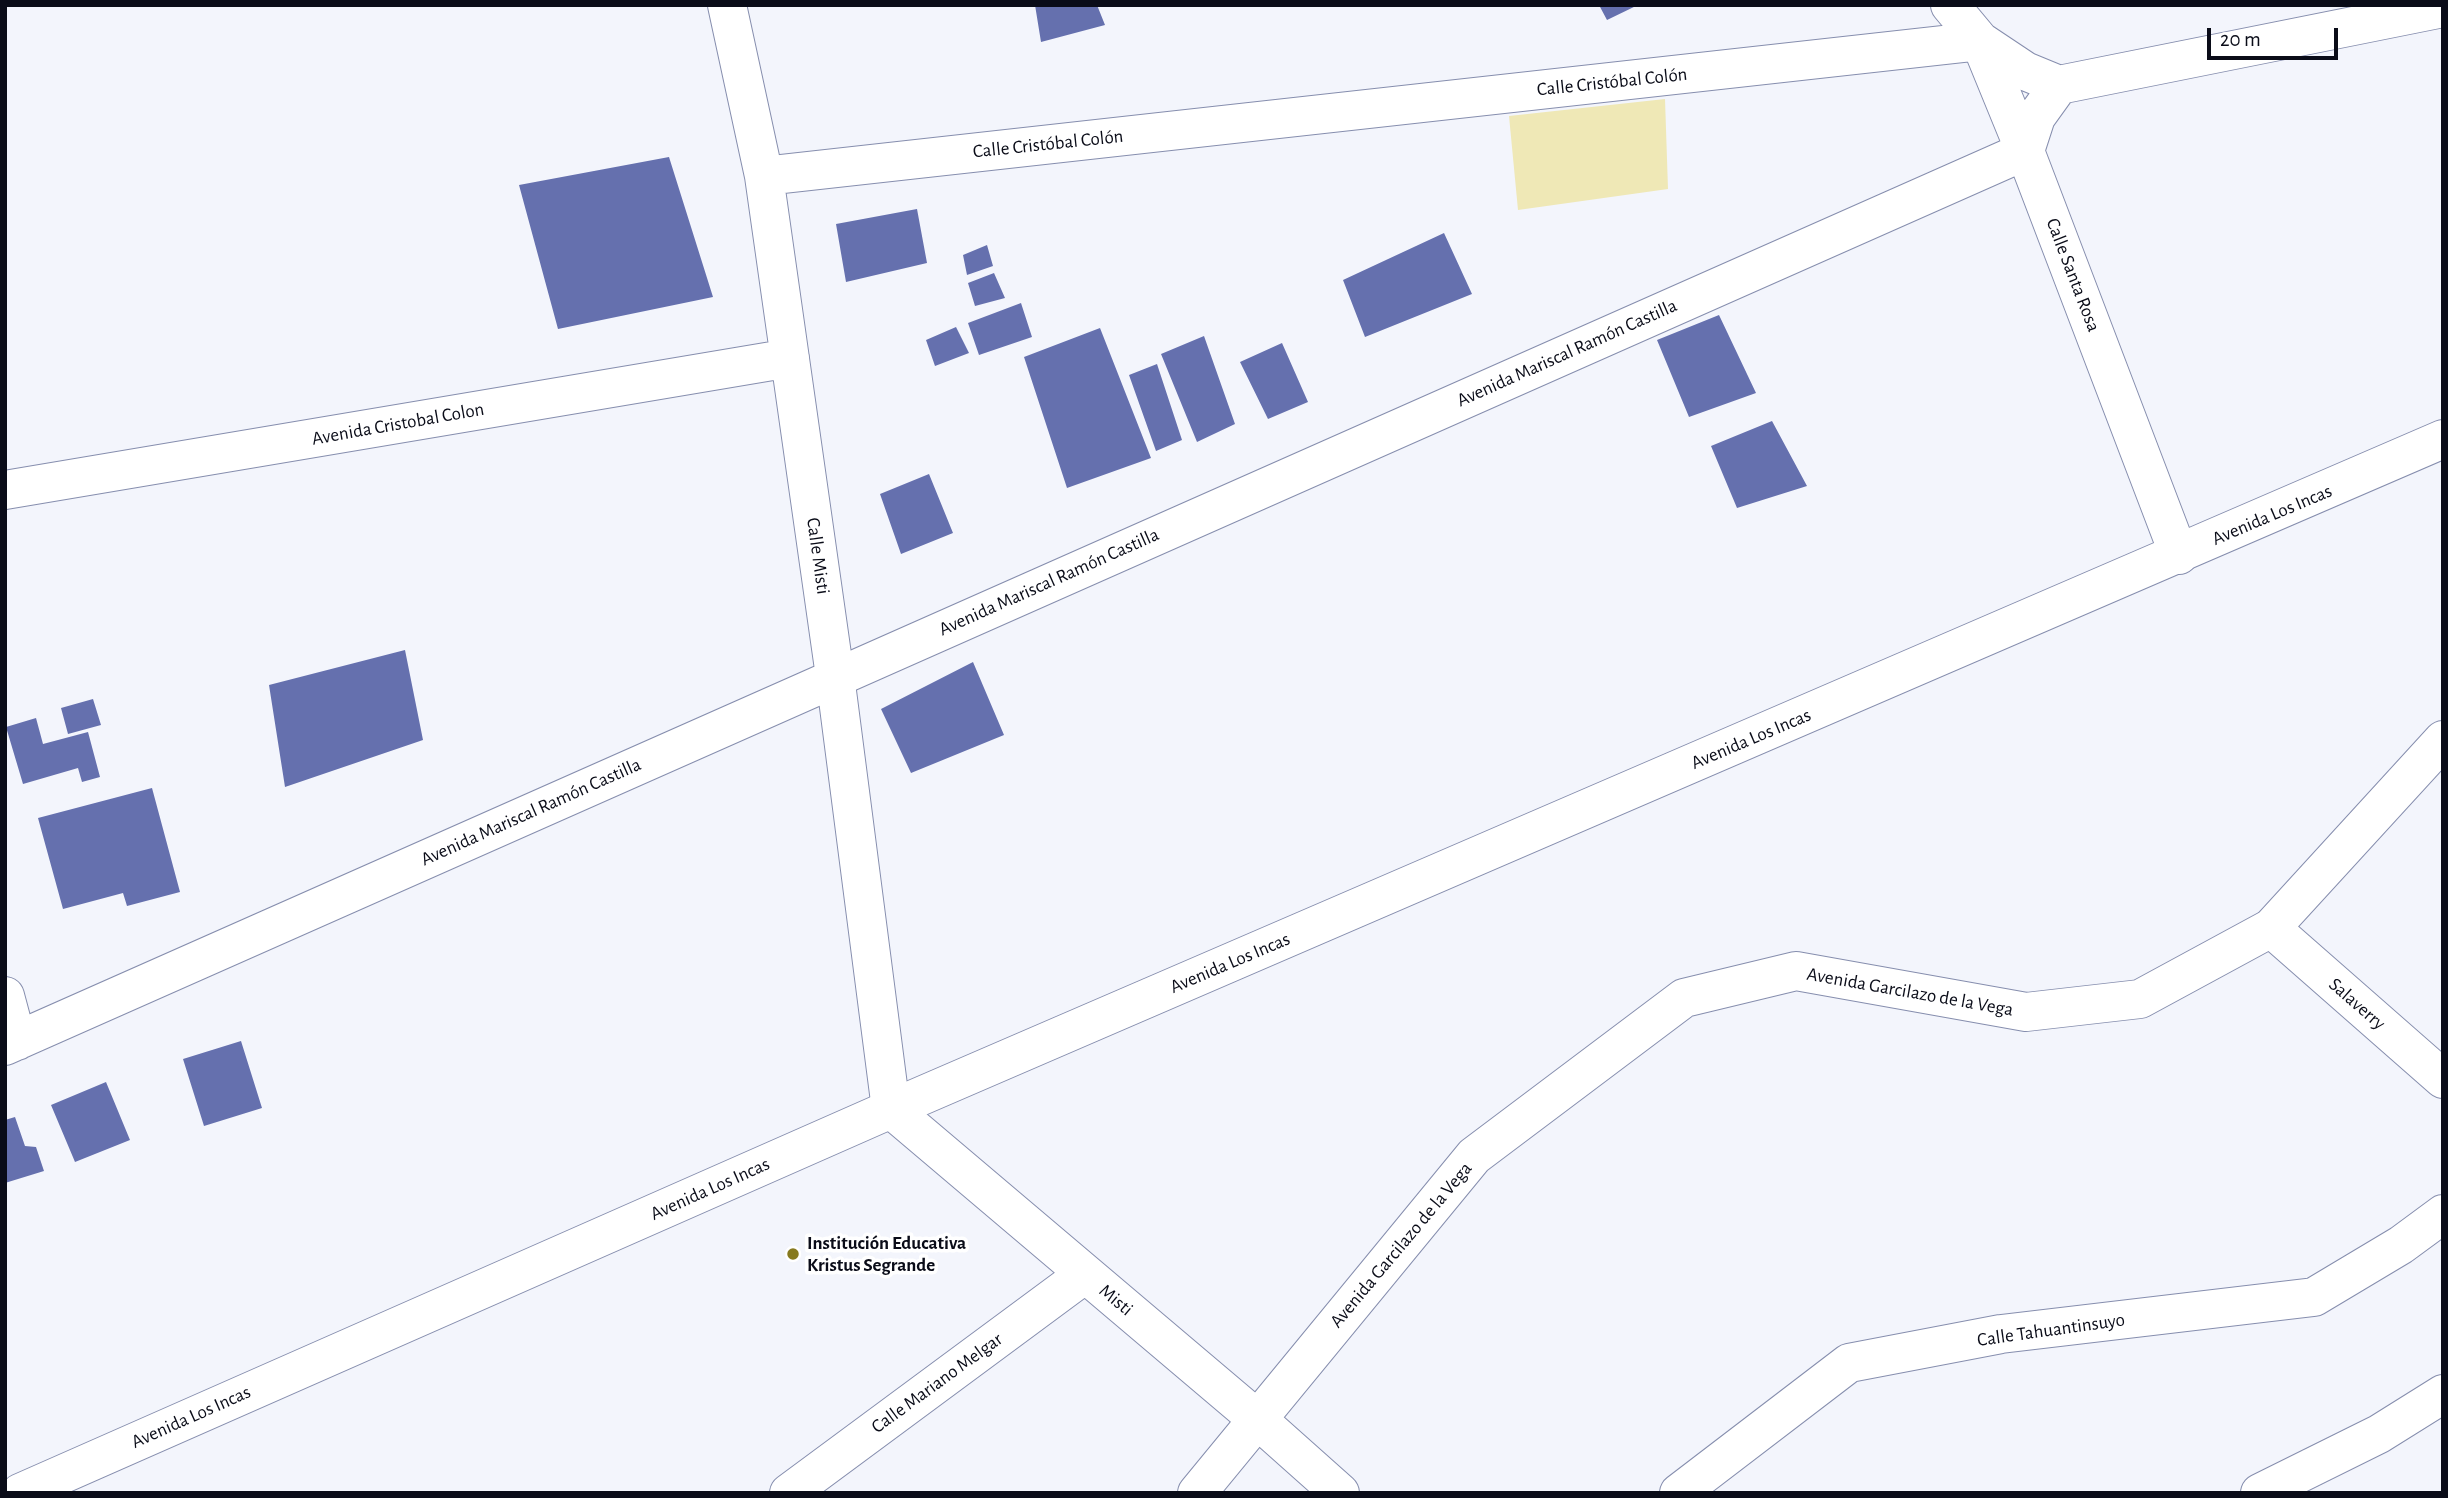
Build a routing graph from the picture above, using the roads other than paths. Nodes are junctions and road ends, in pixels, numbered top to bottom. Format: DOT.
graph roads {
  1 [pos="727,5"];
  2 [pos="1950,5"];
  3 [pos="2443,8"];
  4 [pos="1980,41"];
  5 [pos="2059,85"];
  6 [pos="2025,151"];
  7 [pos="764,176"];
  8 [pos="790,358"];
  9 [pos="2443,439"];
  10 [pos="5,490"];
  11 [pos="2179,555"];
  12 [pos="835,676"];
  13 [pos="2443,740"];
  14 [pos="2271,928"];
  15 [pos="5,996"];
  16 [pos="11,1043"];
  17 [pos="2443,1080"];
  18 [pos="891,1109"];
  19 [pos="2443,1214"];
  20 [pos="1085,1274"];
  21 [pos="2443,1394"];
  22 [pos="1257,1419"];
  23 [pos="20,1493"];
  24 [pos="789,1493"];
  25 [pos="1197,1493"];
  26 [pos="1340,1493"];
  27 [pos="1679,1493"];
  28 [pos="2260,1493"];
  1 -- 7 [label="street, Calle Misti"];
  2 -- 4 [label="street, Calle Santa Rosa"];
  3 -- 5 [label="street"];
  4 -- 5 [label="street"];
  4 -- 6 [label="street, Calle Santa Rosa"];
  4 -- 7 [label="street, Calle Cristóbal Colón"];
  5 -- 6 [label="street"];
  6 -- 11 [label="street, Calle Santa Rosa"];
  6 -- 12 [label="street, Avenida Mariscal Ramón Castilla"];
  7 -- 8 [label="street, Calle Misti"];
  8 -- 10 [label="street, Avenida Cristobal Colon"];
  8 -- 12 [label="street, Calle Misti"];
  9 -- 11 [label="street, Avenida Los Incas"];
  11 -- 18 [label="street, Avenida Los Incas"];
  12 -- 16 [label="street, Avenida Mariscal Ramón Castilla"];
  12 -- 18 [label="street, Calle Misti"];
  13 -- 14 [label="street, Avenida Garcilazo de la Vega"];
  14 -- 17 [label="street, Salaverry"];
  14 -- 22 [label="street, Avenida Garcilazo de la Vega"];
  15 -- 16 [label="street"];
  18 -- 20 [label="street, Misti"];
  18 -- 23 [label="street, Avenida Los Incas"];
  19 -- 27 [label="street, Calle Tahuantinsuyo"];
  20 -- 22 [label="street, Misti"];
  20 -- 24 [label="street, Calle Mariano Melgar"];
  21 -- 28 [label="street"];
  22 -- 25 [label="street, Avenida Garcilazo de la Vega"];
  22 -- 26 [label="street, Misti"];
}
